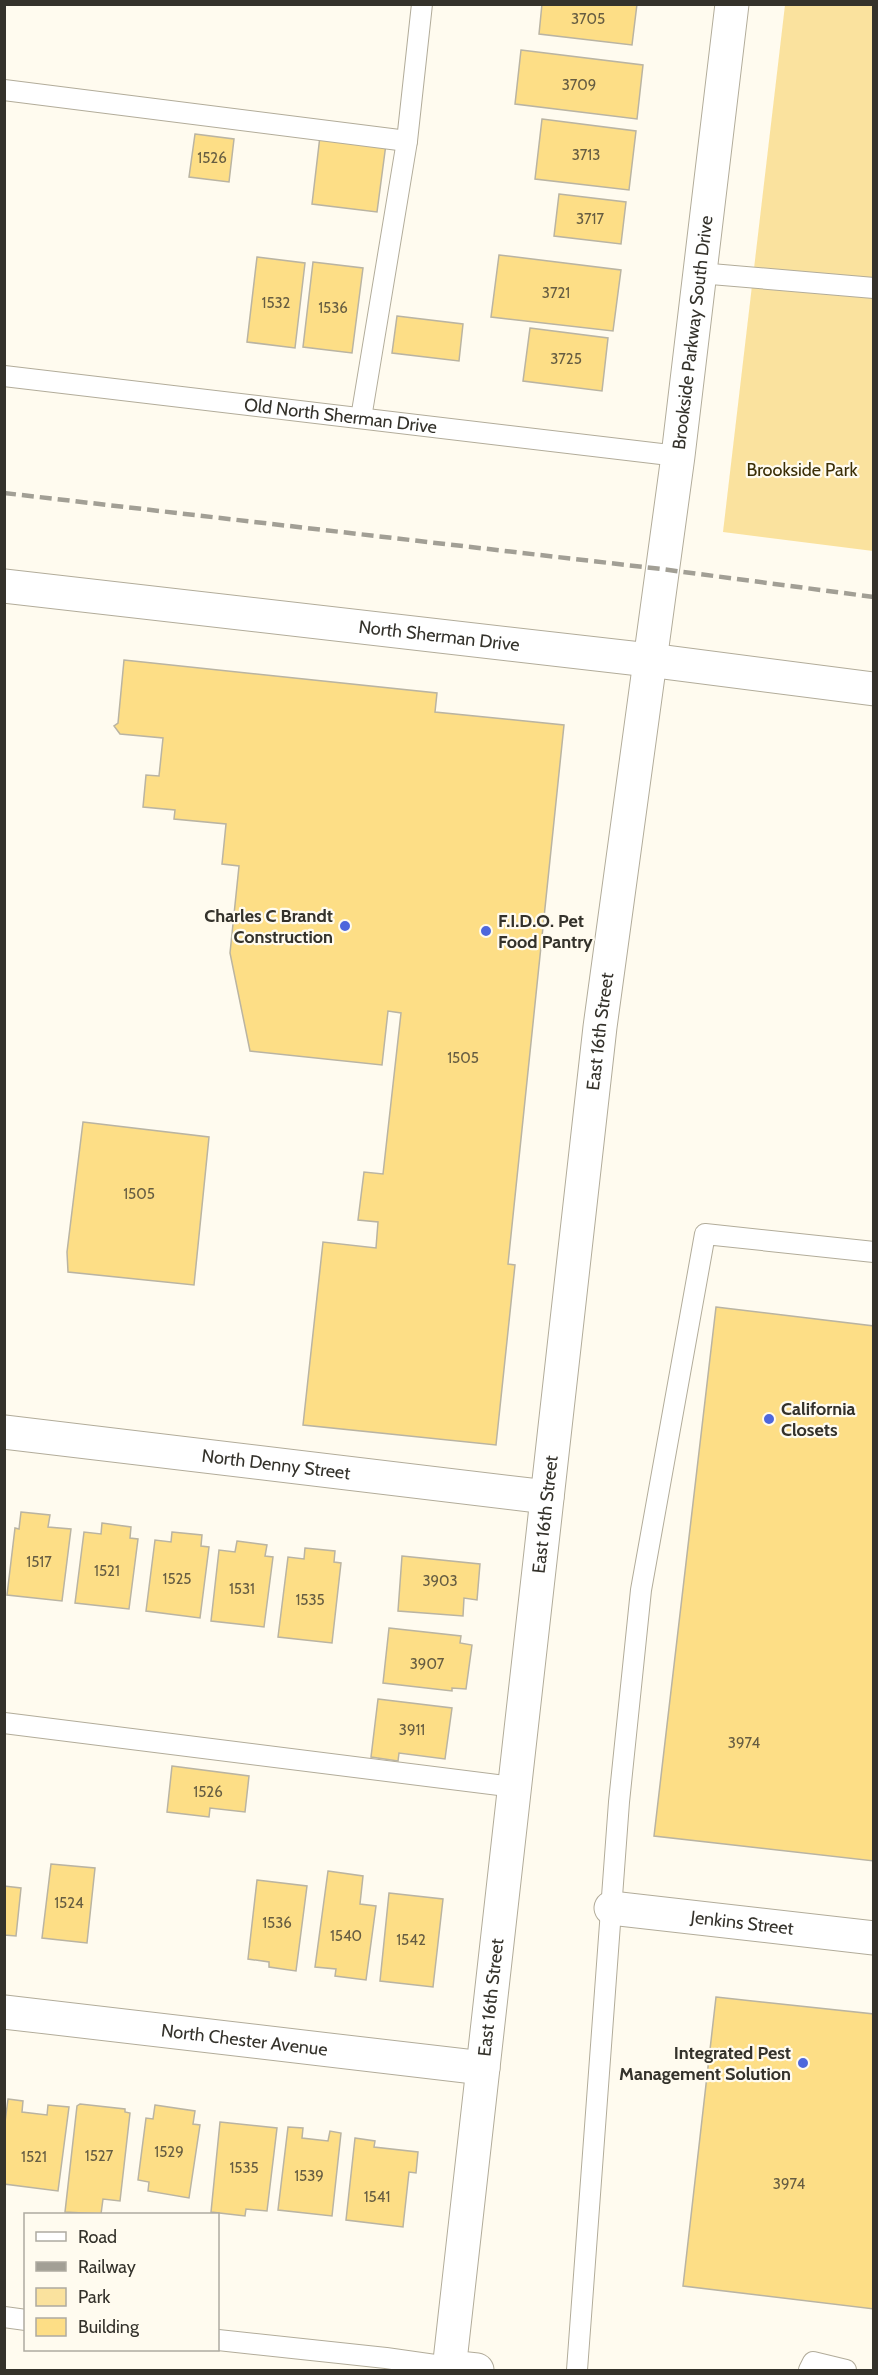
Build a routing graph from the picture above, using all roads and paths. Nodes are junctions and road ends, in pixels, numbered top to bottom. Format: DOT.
graph roads {
  1 [pos="422,4"];
  2 [pos="732,4"];
  3 [pos="4,90"];
  4 [pos="406,141"];
  5 [pos="699,273"];
  6 [pos="873,288"];
  7 [pos="4,376"];
  8 [pos="361,418"];
  9 [pos="678,456"];
  10 [pos="4,586"];
  11 [pos="649,660"];
  12 [pos="873,689"];
  13 [pos="873,1252"];
  14 [pos="4,1432"];
  15 [pos="547,1497"];
  16 [pos="4,1724"];
  17 [pos="514,1787"];
  18 [pos="611,1908"];
  19 [pos="873,1938"];
  20 [pos="4,2012"];
  21 [pos="483,2068"];
  22 [pos="4,2317"];
  23 [pos="24,2320"];
  24 [pos="219,2340"];
  25 [pos="458,2369"];
  26 [pos="577,2370"];
  27 [pos="809,2370"];
  28 [pos="846,2370"];
  1 -- 4 [label="lane"];
  2 -- 5 [label="main road, Brookside Parkway South Drive"];
  3 -- 4 [label="lane"];
  4 -- 8 [label="lane"];
  5 -- 6 [label="lane"];
  5 -- 9 [label="main road, Brookside Parkway South Drive"];
  7 -- 8 [label="lane, Old North Sherman Drive"];
  8 -- 9 [label="lane, Old North Sherman Drive"];
  9 -- 11 [label="main road, Brookside Parkway South Drive"];
  10 -- 11 [label="main road, North Sherman Drive"];
  11 -- 12 [label="main road, North Sherman Drive"];
  11 -- 15 [label="main road, East 16th Street"];
  13 -- 18 [label="lane"];
  14 -- 15 [label="main road, North Denny Street"];
  15 -- 17 [label="main road, East 16th Street"];
  16 -- 17 [label="lane"];
  17 -- 21 [label="main road, East 16th Street"];
  18 -- 19 [label="main road, Jenkins Street"];
  18 -- 26 [label="lane"];
  20 -- 21 [label="main road, North Chester Avenue"];
  21 -- 25 [label="main road, East 16th Street"];
  22 -- 23 [label="lane"];
  24 -- 25 [label="lane"];
  27 -- 28 [label="lane"];
}
